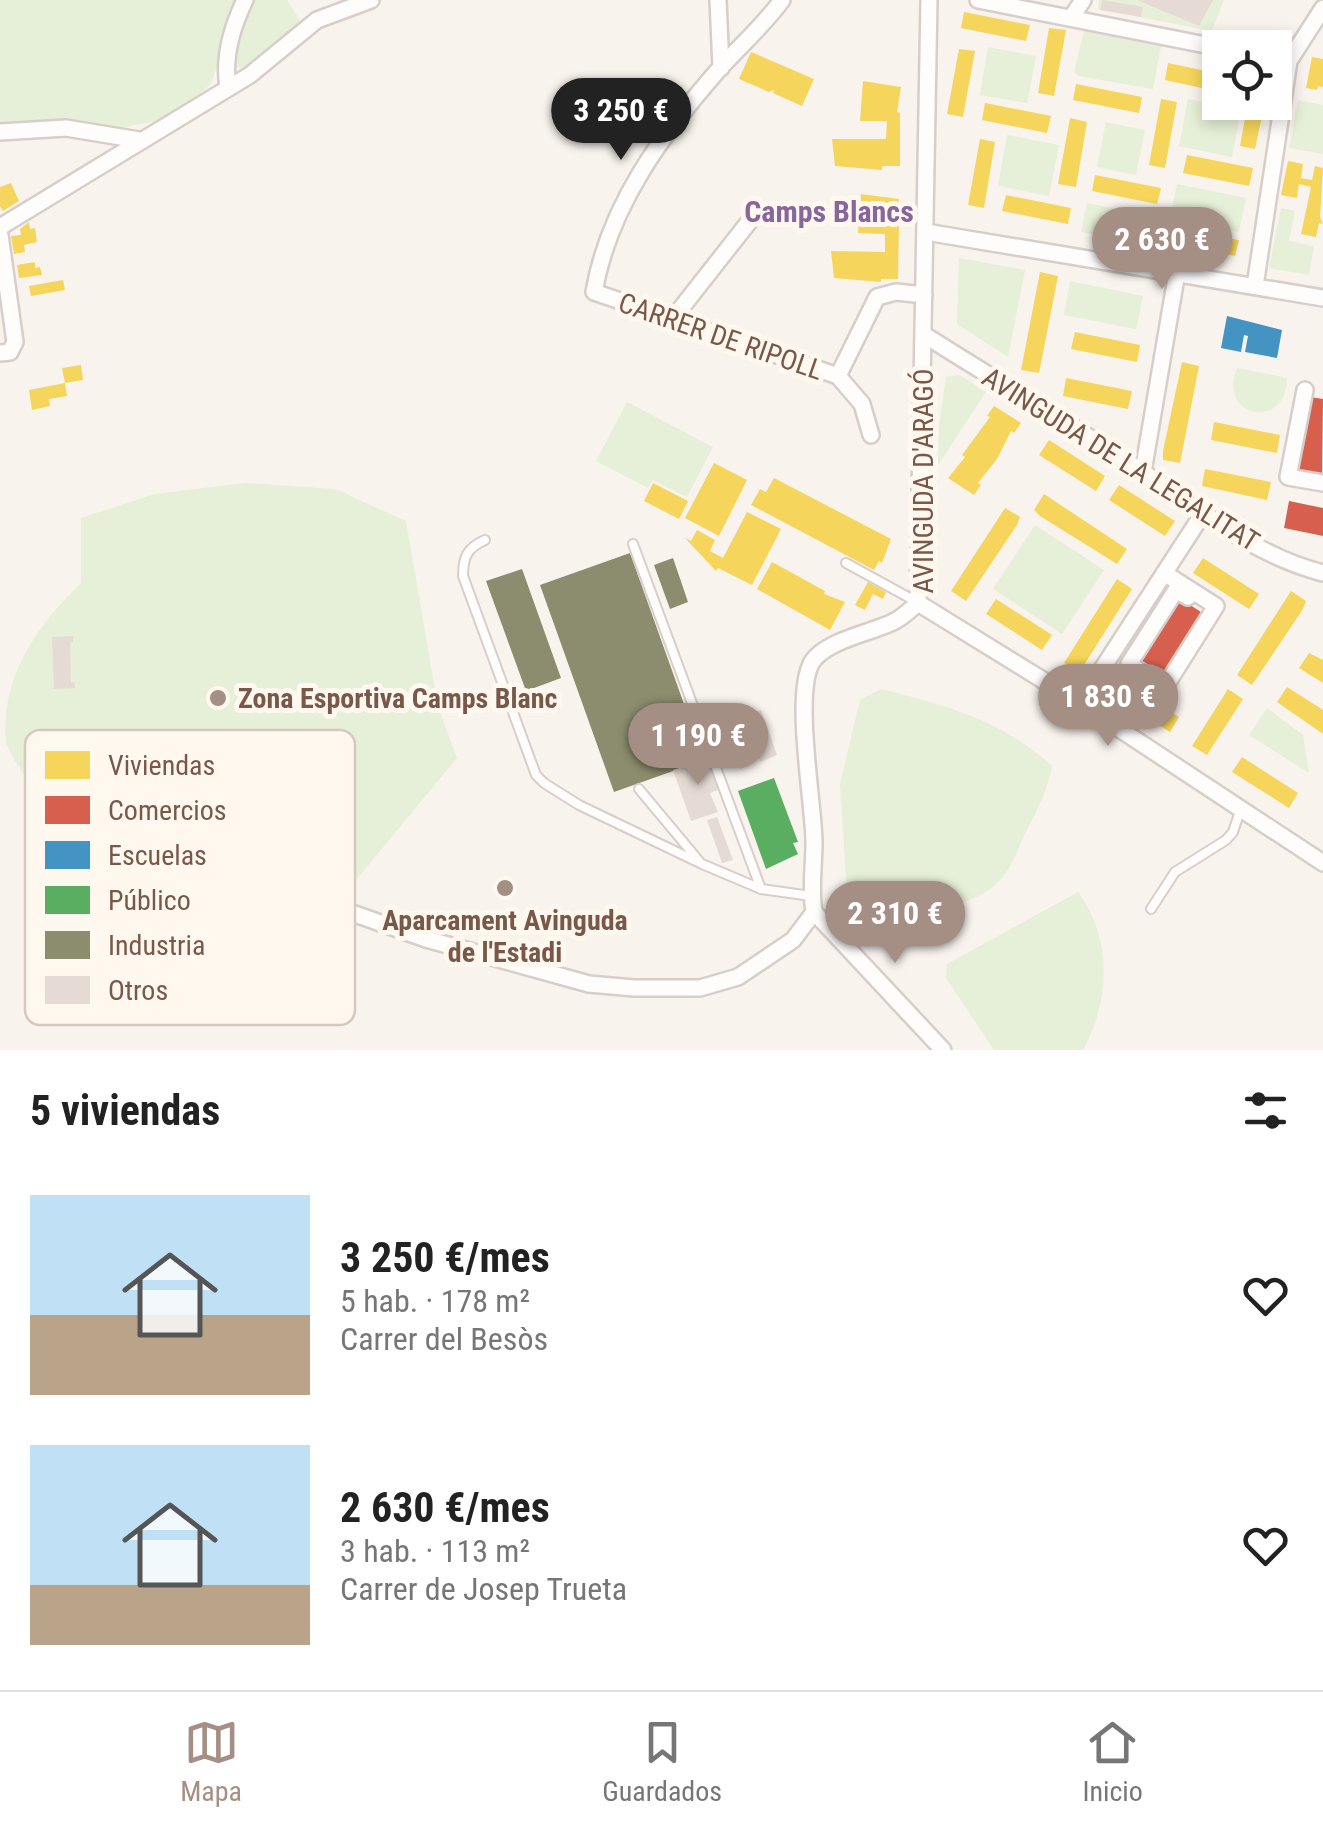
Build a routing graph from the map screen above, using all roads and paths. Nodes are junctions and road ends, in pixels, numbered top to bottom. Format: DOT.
graph roads {
  1 [pos="245,0"];
  2 [pos="371,0"];
  3 [pos="718,0"];
  4 [pos="782,0"];
  5 [pos="929,0"];
  6 [pos="978,0"];
  7 [pos="1083,0"];
  8 [pos="1323,8"];
  9 [pos="1071,18"];
  10 [pos="1202,44"];
  11 [pos="1292,47"];
  12 [pos="721,68"];
  13 [pos="228,87"];
  14 [pos="1275,120"];
  15 [pos="0,132"];
  16 [pos="139,140"];
  17 [pos="752,218"];
  18 [pos="0,231"];
  19 [pos="926,232"];
  20 [pos="1177,272"];
  21 [pos="1255,286"];
  22 [pos="924,294"];
  23 [pos="1323,298"];
  24 [pos="671,320"];
  25 [pos="923,334"];
  26 [pos="7,351"];
  27 [pos="838,376"];
  28 [pos="1305,390"];
  29 [pos="871,436"];
  30 [pos="1143,472"];
  31 [pos="1323,483"];
  32 [pos="1202,515"];
  33 [pos="484,540"];
  34 [pos="633,544"];
  35 [pos="846,563"];
  36 [pos="1323,573"];
  37 [pos="1164,574"];
  38 [pos="1192,592"];
  39 [pos="918,603"];
  40 [pos="1080,703"];
  41 [pos="639,789"];
  42 [pos="1242,808"];
  43 [pos="1323,863"];
  44 [pos="702,864"];
  45 [pos="760,889"];
  46 [pos="813,904"];
  47 [pos="1150,910"];
  48 [pos="355,915"];
  49 [pos="943,1050"];
  1 -- 13 [label="street"];
  2 -- 13 [label="street"];
  3 -- 12 [label="street"];
  4 -- 12 [label="street"];
  5 -- 19 [label="street, AVINGUDA D'ARAGÓ"];
  6 -- 9 [label="street"];
  7 -- 9 [label="street"];
  8 -- 11 [label="street"];
  9 -- 10 [label="street"];
  12 -- 24 [label="street, CARRER DE RIPOLL"];
  13 -- 16 [label="street"];
  14 -- 21 [label="street"];
  15 -- 16 [label="street"];
  16 -- 18 [label="street"];
  17 -- 24 [label="street"];
  18 -- 26 [label="street"];
  19 -- 20 [label="street"];
  19 -- 22 [label="street, AVINGUDA D'ARAGÓ"];
  20 -- 21 [label="street"];
  20 -- 30 [label="street"];
  21 -- 23 [label="street"];
  22 -- 25 [label="street, AVINGUDA D'ARAGÓ"];
  22 -- 27 [label="street"];
  24 -- 27 [label="street, CARRER DE RIPOLL"];
  25 -- 30 [label="street, AVINGUDA DE LA LEGALITAT"];
  25 -- 39 [label="street, AVINGUDA D'ARAGÓ"];
  27 -- 29 [label="street, CARRER DE RIPOLL"];
  28 -- 31 [label="street"];
  30 -- 32 [label="street, AVINGUDA DE LA LEGALITAT"];
  32 -- 36 [label="street, AVINGUDA DE LA LEGALITAT"];
  32 -- 37 [label="street"];
  33 -- 44 [label="lane"];
  34 -- 45 [label="lane"];
  35 -- 39 [label="lane"];
  37 -- 38 [label="street"];
  37 -- 40 [label="street"];
  38 -- 38 [label="street"];
  39 -- 40 [label="street, AVINGUDA D'ARAGÓ"];
  39 -- 46 [label="street"];
  40 -- 42 [label="street, AVINGUDA D'ARAGÓ"];
  41 -- 44 [label="lane"];
  42 -- 43 [label="street, AVINGUDA D'ARAGÓ"];
  42 -- 47 [label="lane"];
  44 -- 45 [label="lane"];
  45 -- 46 [label="lane"];
  46 -- 48 [label="street"];
  46 -- 49 [label="street"];
}
